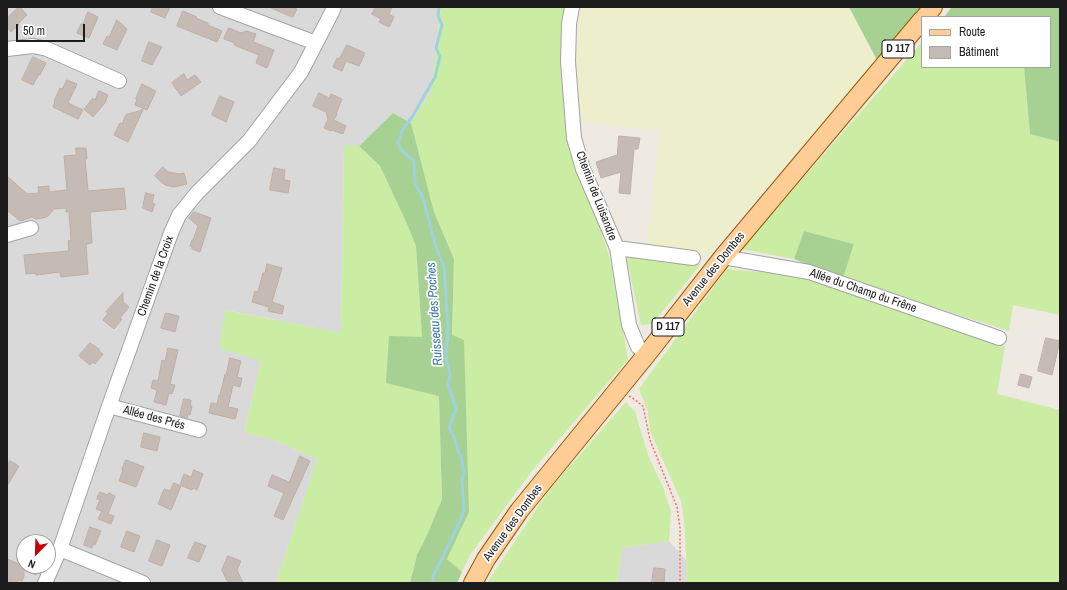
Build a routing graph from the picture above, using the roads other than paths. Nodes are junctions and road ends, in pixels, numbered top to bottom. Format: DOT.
graph roads {
  1 [pos="220,7"];
  2 [pos="334,7"];
  3 [pos="572,7"];
  4 [pos="933,7"];
  5 [pos="926,16"];
  6 [pos="921,21"];
  7 [pos="316,43"];
  8 [pos="7,49"];
  9 [pos="119,81"];
  10 [pos="31,228"];
  11 [pos="7,235"];
  12 [pos="617,248"];
  13 [pos="723,257"];
  14 [pos="693,258"];
  15 [pos="999,338"];
  16 [pos="647,354"];
  17 [pos="109,406"];
  18 [pos="199,430"];
  19 [pos="60,549"];
  20 [pos="45,583"];
  21 [pos="144,583"];
  22 [pos="473,583"];
  1 -- 7 [label="street"];
  2 -- 7 [label="street, Chemin de la Croix"];
  3 -- 12 [label="street, Chemin de Luisandre"];
  4 -- 5 [label="main road"];
  6 -- 13 [label="main road, Avenue des Dombes / D 117"];
  7 -- 17 [label="street, Chemin de la Croix"];
  8 -- 9 [label="street"];
  10 -- 11 [label="street"];
  12 -- 14 [label="street"];
  12 -- 16 [label="street, Chemin de Luisandre"];
  13 -- 15 [label="street, Allée du Champ du Frêne"];
  13 -- 16 [label="main road, Avenue des Dombes / D 117"];
  16 -- 22 [label="main road, Avenue des Dombes / D 117"];
  17 -- 18 [label="street, Allée des Prés"];
  17 -- 19 [label="street, Chemin de la Croix"];
  19 -- 20 [label="street, Chemin de la Croix"];
  19 -- 21 [label="street"];
}
